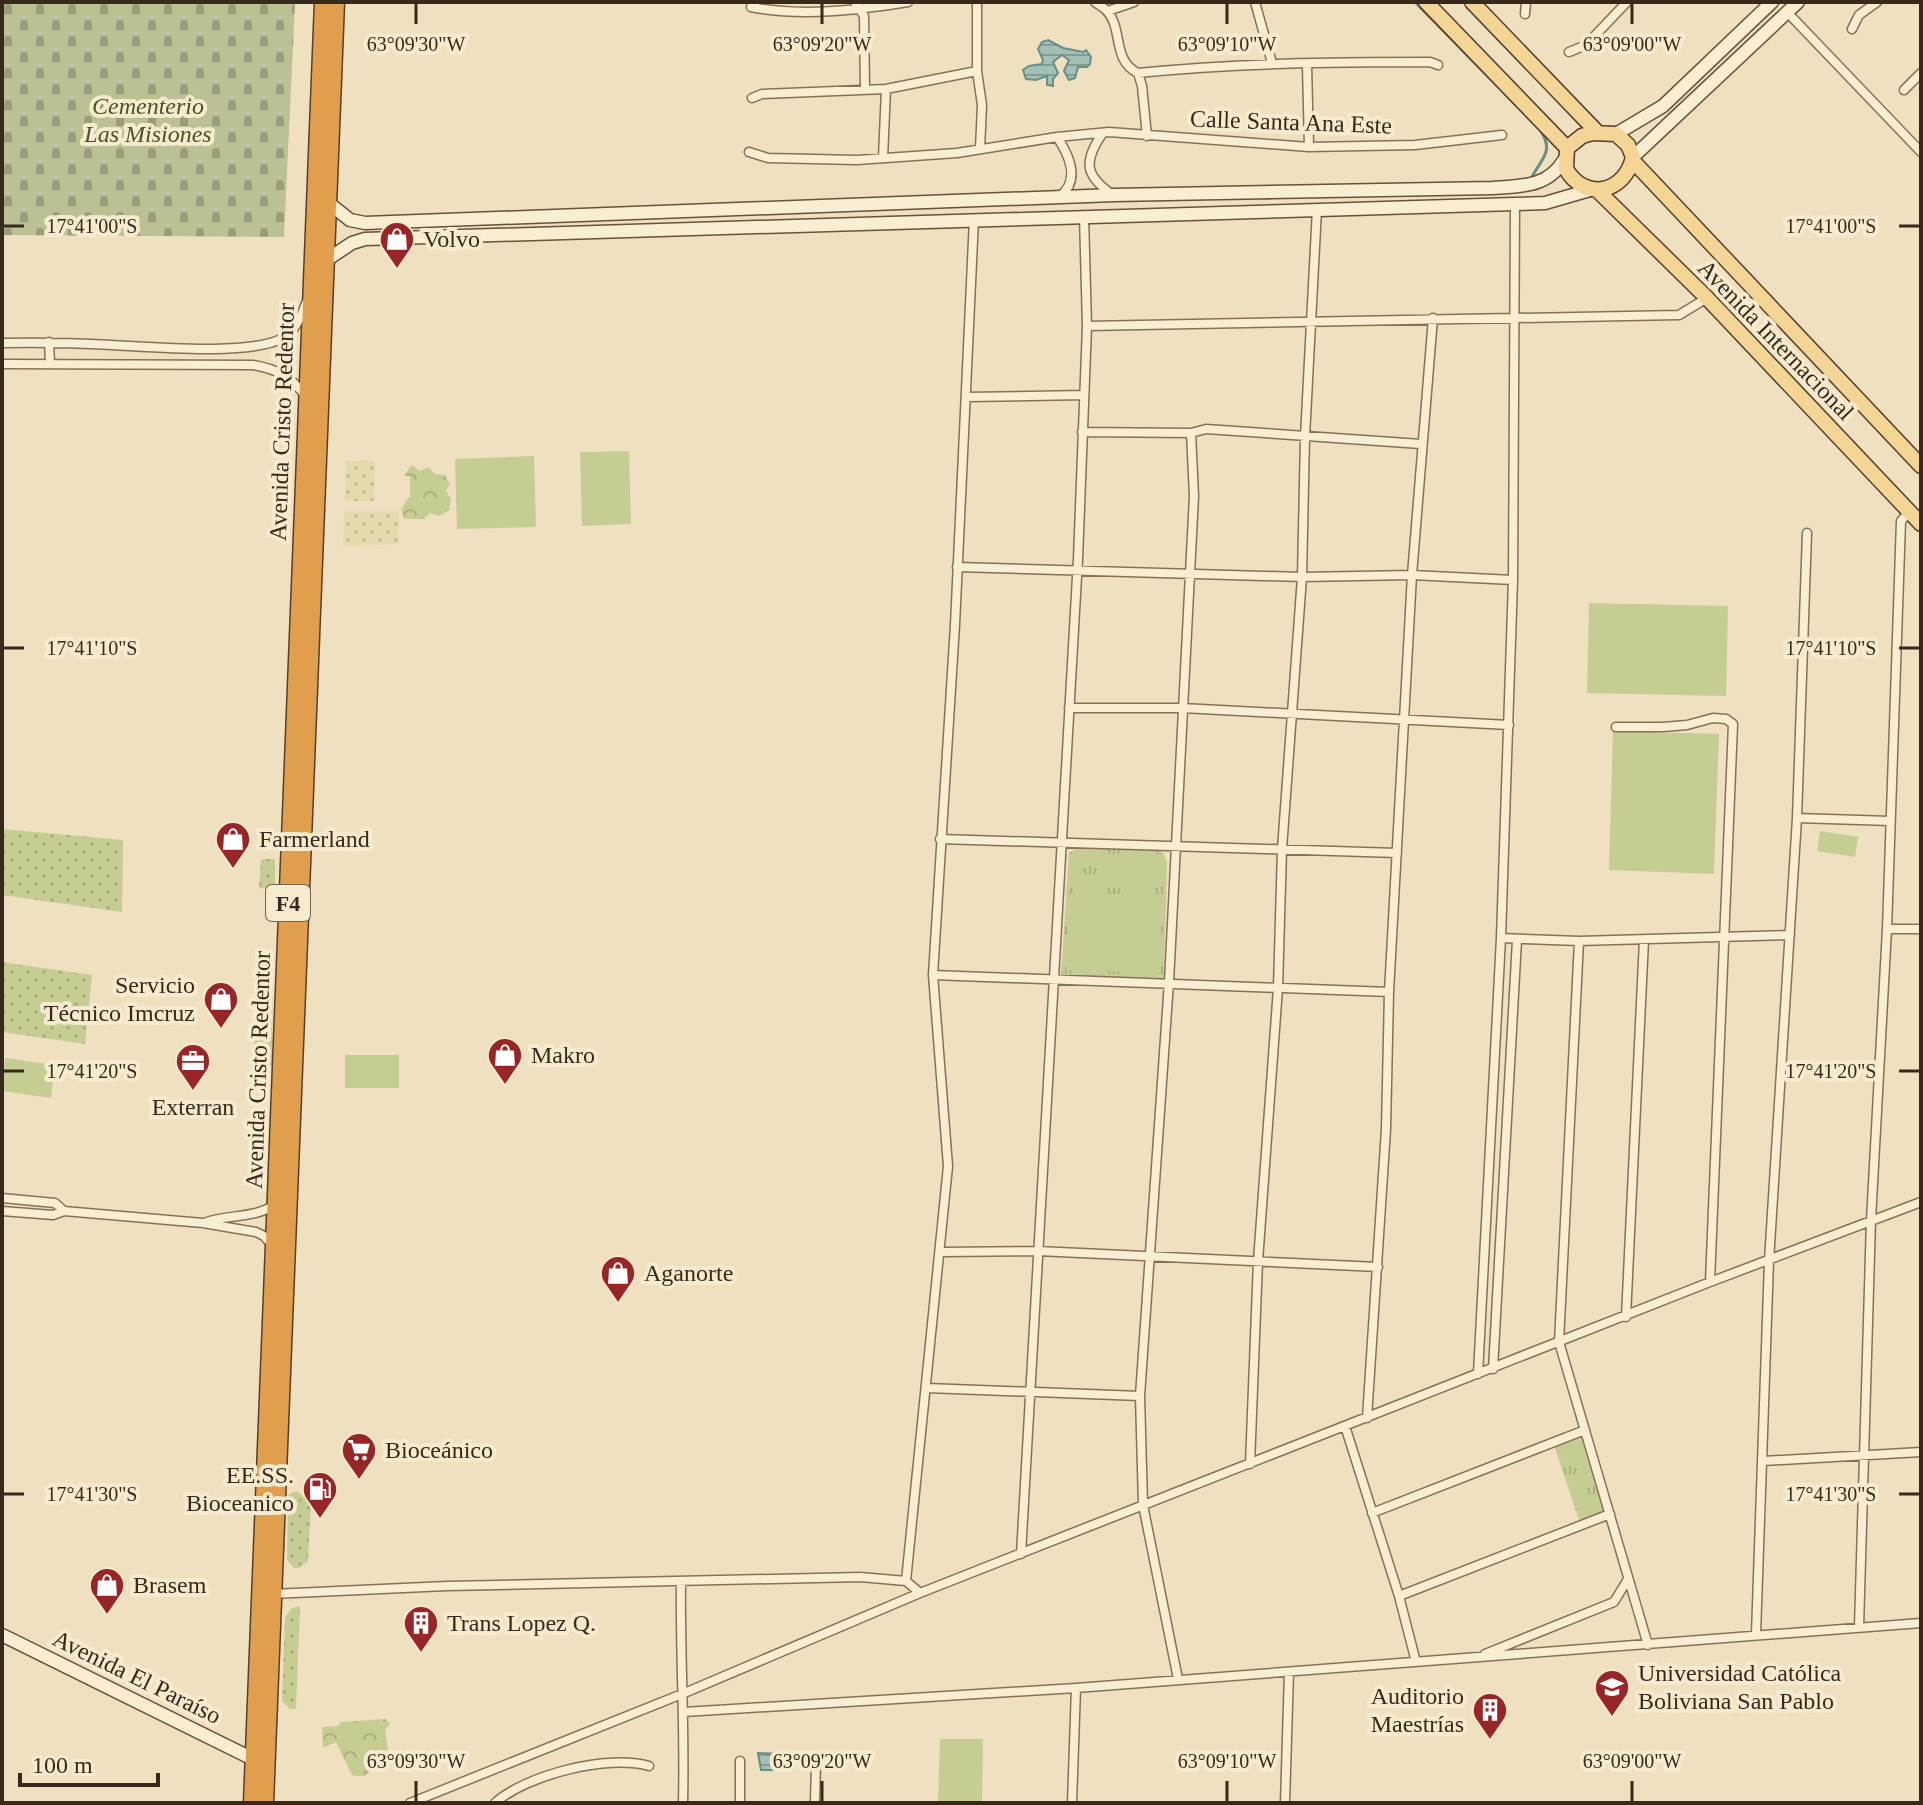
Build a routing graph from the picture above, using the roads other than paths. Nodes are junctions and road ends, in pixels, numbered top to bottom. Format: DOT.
graph roads {
  1 [pos="323,2"];
  2 [pos="336,2"];
  3 [pos="908,2"];
  4 [pos="977,2"];
  5 [pos="1095,2"];
  6 [pos="1134,2"];
  7 [pos="1255,2"];
  8 [pos="1426,2"];
  9 [pos="1472,2"];
  10 [pos="1526,2"];
  11 [pos="1627,2"];
  12 [pos="1772,2"];
  13 [pos="1798,2"];
  14 [pos="1877,2"];
  15 [pos="857,6"];
  16 [pos="751,7"];
  17 [pos="1108,11"];
  18 [pos="1787,12"];
  19 [pos="1525,14"];
  20 [pos="1852,29"];
  21 [pos="1569,52"];
  22 [pos="1272,63"];
  23 [pos="1307,65"];
  24 [pos="1438,65"];
  25 [pos="977,71"];
  26 [pos="1138,73"];
  27 [pos="1921,73"];
  28 [pos="1697,74"];
  29 [pos="1709,85"];
  30 [pos="865,89"];
  31 [pos="886,89"];
  32 [pos="1904,90"];
  33 [pos="752,98"];
  34 [pos="1598,133"];
  35 [pos="1102,134"];
  36 [pos="1616,134"];
  37 [pos="1502,135"];
  38 [pos="1147,136"];
  39 [pos="1057,137"];
  40 [pos="1309,147"];
  41 [pos="980,149"];
  42 [pos="749,152"];
  43 [pos="1921,152"];
  44 [pos="1566,154"];
  45 [pos="883,158"];
  46 [pos="1632,159"];
  47 [pos="1593,190"];
  48 [pos="1114,195"];
  49 [pos="1175,195"];
  50 [pos="1058,197"];
  51 [pos="990,200"];
  52 [pos="326,201"];
  53 [pos="1515,204"];
  54 [pos="1317,209"];
  55 [pos="716,211"];
  56 [pos="1174,213"];
  57 [pos="1084,216"];
  58 [pos="974,219"];
  59 [pos="989,219"];
  60 [pos="365,223"];
  61 [pos="718,227"];
  62 [pos="365,239"];
  63 [pos="325,261"];
  64 [pos="311,291"];
  65 [pos="1707,298"];
  66 [pos="1514,317"];
  67 [pos="1433,318"];
  68 [pos="1310,322"];
  69 [pos="1087,326"];
  70 [pos="49,342"];
  71 [pos="2,343"];
  72 [pos="227,348"];
  73 [pos="199,349"];
  74 [pos="2,364"];
  75 [pos="50,364"];
  76 [pos="200,364"];
  77 [pos="228,365"];
  78 [pos="1084,395"];
  79 [pos="967,397"];
  80 [pos="307,401"];
  81 [pos="1082,432"];
  82 [pos="1191,433"];
  83 [pos="1305,437"];
  84 [pos="1421,444"];
  85 [pos="1921,466"];
  86 [pos="1909,512"];
  87 [pos="1921,524"];
  88 [pos="1807,533"];
  89 [pos="957,567"];
  90 [pos="1077,570"];
  91 [pos="1190,574"];
  92 [pos="1412,575"];
  93 [pos="1302,577"];
  94 [pos="1513,580"];
  95 [pos="1069,708"];
  96 [pos="1182,708"];
  97 [pos="1294,712"];
  98 [pos="1403,719"];
  99 [pos="1509,725"];
  100 [pos="1616,727"];
  101 [pos="1797,818"];
  102 [pos="1890,821"];
  103 [pos="940,839"];
  104 [pos="1060,841"];
  105 [pos="1175,847"];
  106 [pos="1282,849"];
  107 [pos="1397,853"];
  108 [pos="1887,929"];
  109 [pos="1921,929"];
  110 [pos="1790,935"];
  111 [pos="1726,936"];
  112 [pos="1501,938"];
  113 [pos="1517,940"];
  114 [pos="1644,940"];
  115 [pos="1579,941"];
  116 [pos="933,975"];
  117 [pos="1054,978"];
  118 [pos="1169,982"];
  119 [pos="1278,988"];
  120 [pos="1389,992"];
  121 [pos="3,1198"];
  122 [pos="1921,1202"];
  123 [pos="277,1203"];
  124 [pos="2,1211"];
  125 [pos="64,1211"];
  126 [pos="1871,1220"];
  127 [pos="203,1223"];
  128 [pos="274,1249"];
  129 [pos="1038,1251"];
  130 [pos="941,1252"];
  131 [pos="1149,1257"];
  132 [pos="1258,1261"];
  133 [pos="1769,1261"];
  134 [pos="1378,1267"];
  135 [pos="1710,1282"];
  136 [pos="1626,1317"];
  137 [pos="1559,1342"];
  138 [pos="1493,1369"];
  139 [pos="1478,1374"];
  140 [pos="927,1388"];
  141 [pos="1029,1391"];
  142 [pos="1140,1396"];
  143 [pos="1367,1418"];
  144 [pos="1345,1426"];
  145 [pos="1585,1430"];
  146 [pos="1921,1452"];
  147 [pos="1863,1455"];
  148 [pos="1763,1461"];
  149 [pos="1250,1464"];
  150 [pos="1143,1505"];
  151 [pos="1372,1513"];
  152 [pos="1610,1514"];
  153 [pos="1021,1554"];
  154 [pos="1628,1579"];
  155 [pos="681,1581"];
  156 [pos="906,1581"];
  157 [pos="920,1593"];
  158 [pos="272,1594"];
  159 [pos="1399,1596"];
  160 [pos="1921,1623"];
  161 [pos="1859,1627"];
  162 [pos="1756,1634"];
  163 [pos="2,1635"];
  164 [pos="1648,1645"];
  165 [pos="1477,1658"];
  166 [pos="1416,1662"];
  167 [pos="1289,1672"];
  168 [pos="1178,1679"];
  169 [pos="1076,1688"];
  170 [pos="682,1694"];
  171 [pos="684,1712"];
  172 [pos="253,1759"];
  173 [pos="740,1761"];
  174 [pos="816,1761"];
  175 [pos="649,1766"];
  176 [pos="252,1803"];
  177 [pos="265,1803"];
  178 [pos="410,1803"];
  179 [pos="495,1803"];
  180 [pos="683,1803"];
  181 [pos="740,1803"];
  182 [pos="815,1803"];
  183 [pos="1072,1803"];
  184 [pos="1285,1803"];
  1 -- 64 [label="highway, Avenida Cristo Redentor / F4"];
  2 -- 52 [label="highway, Avenida Cristo Redentor / F4"];
  3 -- 15 [label="street"];
  4 -- 25 [label="street"];
  5 -- 17 [label="street"];
  6 -- 17 [label="street"];
  7 -- 22 [label="street"];
  8 -- 44 [label="main road"];
  9 -- 34 [label="main road"];
  10 -- 19 [label="street"];
  11 -- 21 [label="street"];
  12 -- 28 [label="main road"];
  13 -- 18 [label="main road"];
  14 -- 20 [label="street"];
  15 -- 16 [label="street"];
  15 -- 30 [label="street"];
  17 -- 26 [label="street"];
  18 -- 29 [label="main road"];
  18 -- 43 [label="street"];
  22 -- 23 [label="street"];
  22 -- 26 [label="street"];
  23 -- 24 [label="street"];
  23 -- 40 [label="street"];
  25 -- 31 [label="street"];
  25 -- 41 [label="street"];
  26 -- 38 [label="street"];
  27 -- 32 [label="street"];
  28 -- 29 [label="main road"];
  28 -- 36 [label="main road"];
  29 -- 46 [label="main road"];
  30 -- 31 [label="street"];
  30 -- 33 [label="street"];
  31 -- 45 [label="street"];
  34 -- 36 [label="main road"];
  34 -- 44 [label="main road"];
  35 -- 38 [label="street, Calle Santa Ana Este"];
  35 -- 39 [label="street, Calle Santa Ana Este"];
  35 -- 48 [label="street"];
  36 -- 46 [label="main road"];
  37 -- 40 [label="street, Calle Santa Ana Este"];
  38 -- 40 [label="street, Calle Santa Ana Este"];
  39 -- 41 [label="street, Calle Santa Ana Este"];
  39 -- 50 [label="street"];
  41 -- 45 [label="street, Calle Santa Ana Este"];
  42 -- 45 [label="street, Calle Santa Ana Este"];
  44 -- 47 [label="main road"];
  44 -- 49 [label="main road"];
  46 -- 47 [label="main road"];
  46 -- 85 [label="main road, Avenida Internacional"];
  47 -- 53 [label="main road"];
  47 -- 65 [label="main road, Avenida Internacional"];
  48 -- 49 [label="main road"];
  48 -- 50 [label="main road"];
  49 -- 56 [label="main road"];
  50 -- 51 [label="main road"];
  51 -- 55 [label="main road"];
  51 -- 59 [label="main road"];
  52 -- 60 [label="main road"];
  52 -- 63 [label="highway, Avenida Cristo Redentor / F4"];
  53 -- 54 [label="main road"];
  53 -- 66 [label="street"];
  54 -- 56 [label="main road"];
  54 -- 68 [label="street"];
  55 -- 60 [label="main road"];
  55 -- 61 [label="main road"];
  56 -- 57 [label="main road"];
  57 -- 59 [label="main road"];
  57 -- 69 [label="street"];
  58 -- 59 [label="main road"];
  58 -- 61 [label="main road"];
  58 -- 79 [label="street"];
  60 -- 62 [label="main road"];
  61 -- 62 [label="main road"];
  62 -- 63 [label="main road"];
  63 -- 158 [label="highway, Avenida Cristo Redentor / F4"];
  64 -- 72 [label="street"];
  64 -- 80 [label="highway, Avenida Cristo Redentor / F4"];
  65 -- 66 [label="street"];
  65 -- 86 [label="main road, Avenida Internacional"];
  66 -- 67 [label="street"];
  66 -- 94 [label="street"];
  67 -- 68 [label="street"];
  67 -- 84 [label="street"];
  68 -- 69 [label="street"];
  68 -- 83 [label="street"];
  69 -- 78 [label="street"];
  70 -- 71 [label="street"];
  70 -- 73 [label="street"];
  70 -- 75 [label="street"];
  72 -- 73 [label="street"];
  72 -- 77 [label="street"];
  73 -- 76 [label="street"];
  74 -- 75 [label="street"];
  75 -- 76 [label="street"];
  76 -- 77 [label="street"];
  77 -- 80 [label="street"];
  78 -- 79 [label="street"];
  78 -- 81 [label="street"];
  79 -- 89 [label="street"];
  80 -- 123 [label="highway, Avenida Cristo Redentor / F4"];
  81 -- 82 [label="street"];
  81 -- 90 [label="street"];
  82 -- 83 [label="street"];
  82 -- 91 [label="street"];
  83 -- 84 [label="street"];
  83 -- 93 [label="street"];
  84 -- 92 [label="street"];
  86 -- 87 [label="main road, Avenida Internacional"];
  86 -- 102 [label="street"];
  88 -- 101 [label="street"];
  89 -- 90 [label="street"];
  89 -- 103 [label="street"];
  90 -- 91 [label="street"];
  90 -- 95 [label="street"];
  91 -- 93 [label="street"];
  91 -- 96 [label="street"];
  92 -- 93 [label="street"];
  92 -- 94 [label="street"];
  92 -- 98 [label="street"];
  93 -- 97 [label="street"];
  94 -- 99 [label="street"];
  95 -- 96 [label="street"];
  95 -- 104 [label="street"];
  96 -- 97 [label="street"];
  96 -- 105 [label="street"];
  97 -- 98 [label="street"];
  97 -- 106 [label="street"];
  98 -- 99 [label="street"];
  98 -- 107 [label="street"];
  99 -- 112 [label="street"];
  100 -- 111 [label="street"];
  101 -- 102 [label="street"];
  101 -- 110 [label="street"];
  102 -- 108 [label="street"];
  103 -- 104 [label="street"];
  103 -- 116 [label="street"];
  104 -- 105 [label="street"];
  104 -- 117 [label="street"];
  105 -- 106 [label="street"];
  105 -- 118 [label="street"];
  106 -- 107 [label="street"];
  106 -- 119 [label="street"];
  107 -- 120 [label="street"];
  108 -- 109 [label="street"];
  108 -- 126 [label="street"];
  110 -- 111 [label="street"];
  110 -- 133 [label="street"];
  111 -- 114 [label="street"];
  111 -- 135 [label="street"];
  112 -- 113 [label="street"];
  112 -- 139 [label="street"];
  113 -- 115 [label="street"];
  113 -- 138 [label="street"];
  114 -- 115 [label="street"];
  114 -- 136 [label="street"];
  115 -- 137 [label="street"];
  116 -- 117 [label="street"];
  116 -- 130 [label="street"];
  117 -- 118 [label="street"];
  117 -- 129 [label="street"];
  118 -- 119 [label="street"];
  118 -- 131 [label="street"];
  119 -- 120 [label="street"];
  119 -- 132 [label="street"];
  120 -- 134 [label="street"];
  121 -- 124 [label="street"];
  121 -- 125 [label="street"];
  122 -- 126 [label="street"];
  123 -- 127 [label="street"];
  123 -- 128 [label="highway, Avenida Cristo Redentor / F4"];
  124 -- 125 [label="street"];
  125 -- 127 [label="street"];
  126 -- 133 [label="street"];
  126 -- 147 [label="street"];
  127 -- 128 [label="street"];
  128 -- 172 [label="highway, Avenida Cristo Redentor / F4"];
  129 -- 130 [label="street"];
  129 -- 131 [label="street"];
  129 -- 141 [label="street"];
  130 -- 140 [label="street"];
  131 -- 132 [label="street"];
  131 -- 142 [label="street"];
  132 -- 134 [label="street"];
  132 -- 149 [label="street"];
  133 -- 135 [label="street"];
  133 -- 148 [label="street"];
  134 -- 143 [label="street"];
  135 -- 136 [label="street"];
  136 -- 137 [label="street"];
  137 -- 138 [label="street"];
  137 -- 145 [label="street"];
  138 -- 139 [label="street"];
  139 -- 143 [label="street"];
  140 -- 141 [label="street"];
  140 -- 156 [label="street"];
  141 -- 142 [label="street"];
  141 -- 153 [label="street"];
  142 -- 150 [label="street"];
  143 -- 144 [label="street"];
  144 -- 149 [label="street"];
  144 -- 151 [label="street"];
  145 -- 151 [label="street"];
  145 -- 152 [label="street"];
  146 -- 147 [label="street"];
  147 -- 148 [label="street"];
  147 -- 161 [label="street"];
  148 -- 162 [label="street"];
  149 -- 150 [label="street"];
  150 -- 153 [label="street"];
  150 -- 168 [label="street"];
  151 -- 159 [label="street"];
  152 -- 154 [label="street"];
  152 -- 159 [label="street"];
  153 -- 157 [label="street"];
  154 -- 164 [label="street"];
  154 -- 165 [label="street"];
  155 -- 156 [label="street"];
  155 -- 158 [label="street"];
  155 -- 170 [label="street"];
  156 -- 157 [label="street"];
  157 -- 170 [label="street"];
  158 -- 177 [label="highway, Avenida Cristo Redentor / F4"];
  159 -- 166 [label="street"];
  160 -- 161 [label="street"];
  161 -- 162 [label="street"];
  162 -- 164 [label="street"];
  163 -- 172 [label="main road, Avenida El Paraíso"];
  164 -- 165 [label="street"];
  165 -- 166 [label="street"];
  166 -- 167 [label="street"];
  167 -- 168 [label="street"];
  167 -- 184 [label="street"];
  168 -- 169 [label="street"];
  169 -- 171 [label="street"];
  169 -- 183 [label="street"];
  170 -- 171 [label="street"];
  170 -- 178 [label="street"];
  171 -- 180 [label="street"];
  172 -- 176 [label="highway, Avenida Cristo Redentor / F4"];
  173 -- 181 [label="street"];
  174 -- 182 [label="street"];
  175 -- 179 [label="street"];
}
